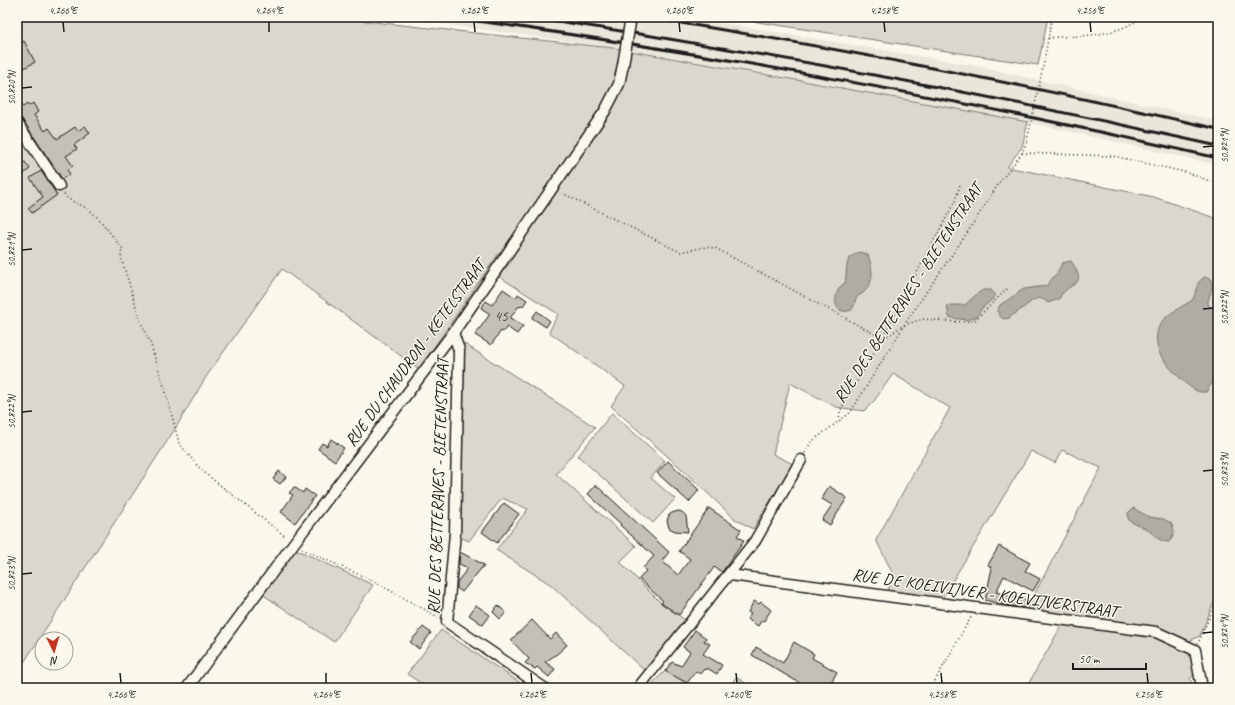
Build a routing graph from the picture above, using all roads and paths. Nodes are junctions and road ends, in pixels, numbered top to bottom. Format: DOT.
graph roads {
  1 [pos="631,17"];
  2 [pos="1052,17"];
  3 [pos="1142,17"];
  4 [pos="1048,38"];
  5 [pos="17,123"];
  6 [pos="1022,153"];
  7 [pos="1218,184"];
  8 [pos="960,185"];
  9 [pos="59,186"];
  10 [pos="553,188"];
  11 [pos="1008,288"];
  12 [pos="904,325"];
  13 [pos="453,333"];
  14 [pos="882,338"];
  15 [pos="839,422"];
  16 [pos="800,460"];
  17 [pos="294,543"];
  18 [pos="730,575"];
  19 [pos="1218,598"];
  20 [pos="976,608"];
  21 [pos="447,622"];
  22 [pos="1195,650"];
  23 [pos="186,688"];
  24 [pos="544,688"];
  25 [pos="638,688"];
  26 [pos="931,688"];
  27 [pos="1202,688"];
  1 -- 10 [label="street, RUE DU CHAUDRON - KETELSTRAAT, bridge"];
  2 -- 4 [label="path, RUE DES BETTERAVES - BIETENSTRAAT"];
  3 -- 4 [label="path"];
  4 -- 6 [label="path, RUE DES BETTERAVES - BIETENSTRAAT, bridge"];
  5 -- 9 [label="street"];
  6 -- 7 [label="path"];
  6 -- 12 [label="path, RUE DES BETTERAVES - BIETENSTRAAT"];
  8 -- 14 [label="path"];
  9 -- 17 [label="path"];
  10 -- 13 [label="street, RUE DU CHAUDRON - KETELSTRAAT"];
  10 -- 14 [label="path"];
  11 -- 12 [label="path"];
  12 -- 14 [label="path"];
  12 -- 15 [label="path, RUE DES BETTERAVES - BIETENSTRAAT"];
  13 -- 17 [label="street, RUE DU CHAUDRON - KETELSTRAAT"];
  13 -- 21 [label="street, RUE DES BETTERAVES - BIETENSTRAAT"];
  14 -- 15 [label="path"];
  15 -- 16 [label="path, RUE DES BETTERAVES - BIETENSTRAAT"];
  16 -- 18 [label="street"];
  17 -- 21 [label="path"];
  17 -- 23 [label="street, RUE DU CHAUDRON - KETELSTRAAT"];
  18 -- 20 [label="street, RUE DE KOEIVIJVER - KOEVIJVERSTRAAT"];
  18 -- 25 [label="street"];
  19 -- 22 [label="path"];
  20 -- 22 [label="street, RUE DE KOEIVIJVER - KOEVIJVERSTRAAT"];
  20 -- 26 [label="path"];
  21 -- 24 [label="street, RUE DES BETTERAVES - BIETENSTRAAT"];
  22 -- 27 [label="street"];
}
